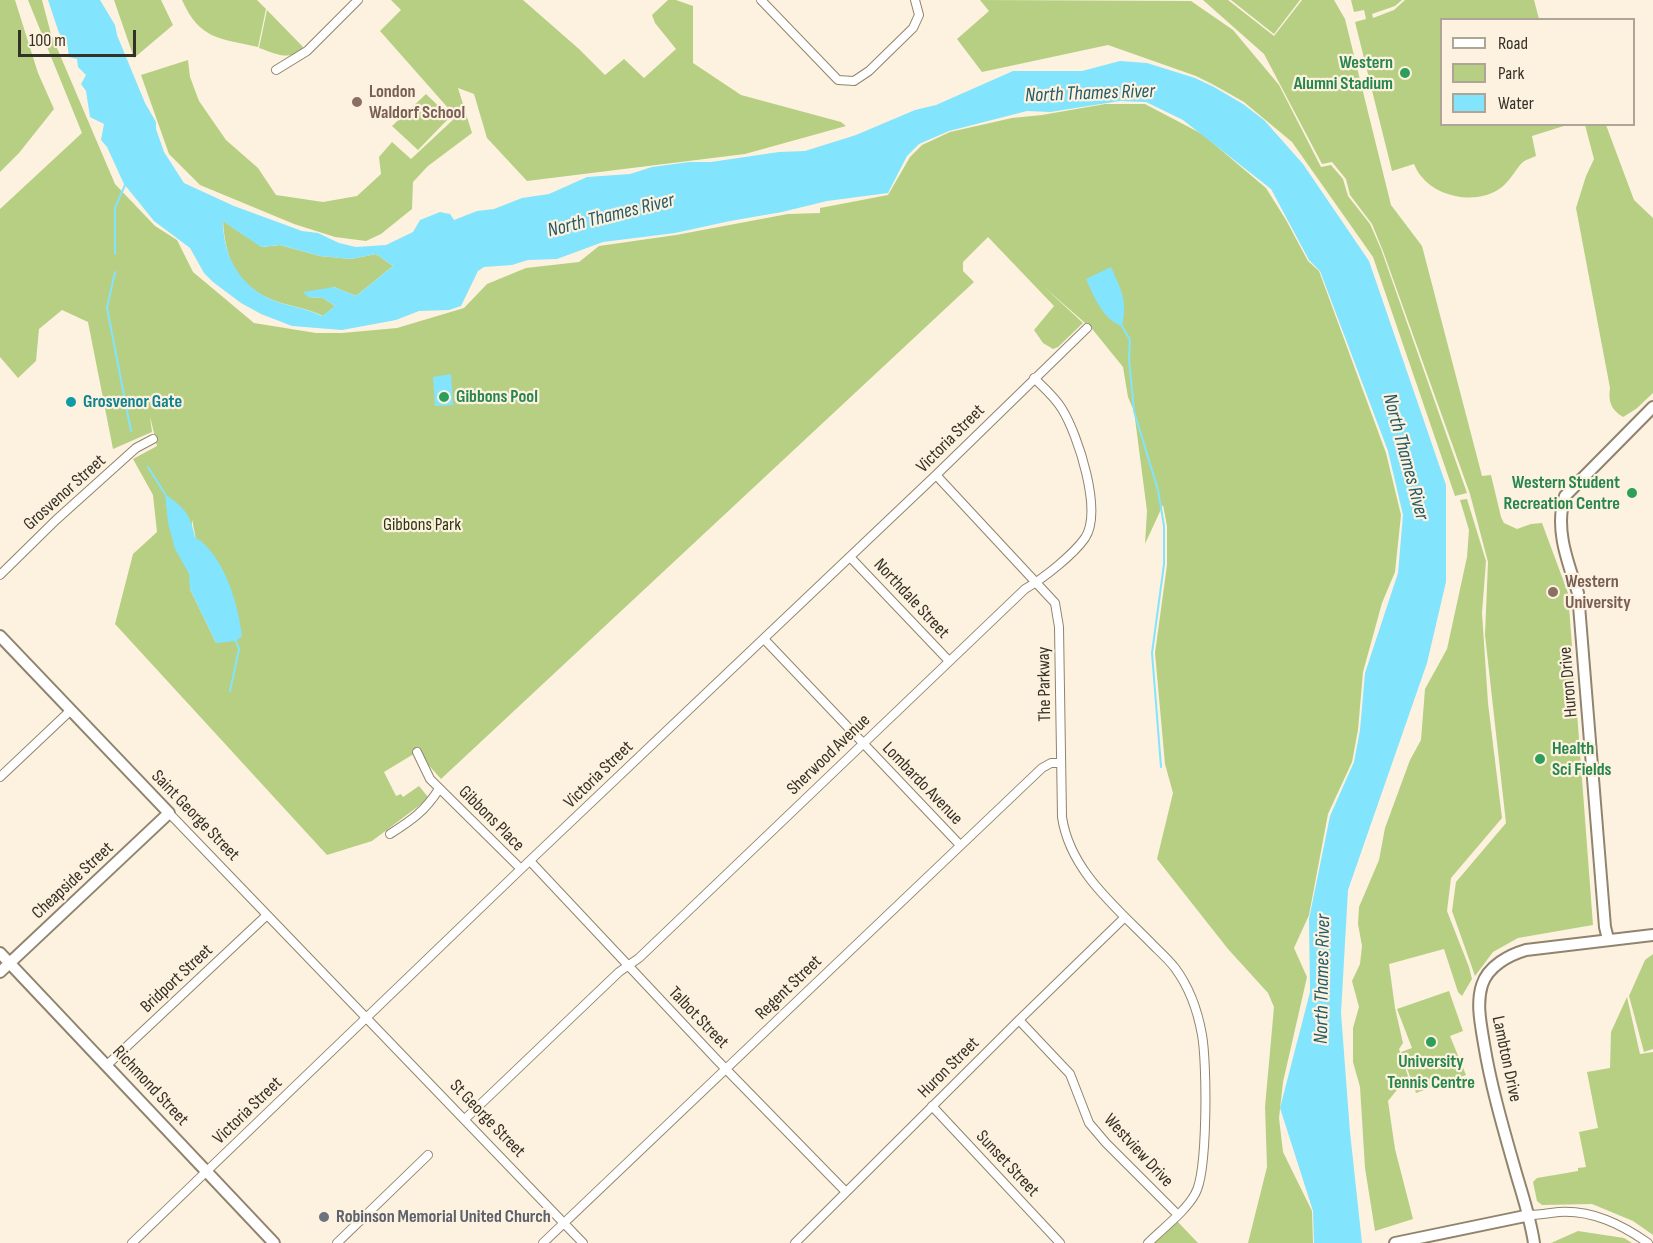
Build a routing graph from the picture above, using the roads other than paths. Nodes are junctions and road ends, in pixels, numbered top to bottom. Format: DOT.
graph roads {
  1 [pos="761,0"];
  2 [pos="915,0"];
  3 [pos="354,1"];
  4 [pos="276,70"];
  5 [pos="1087,328"];
  6 [pos="1035,378"];
  7 [pos="1653,407"];
  8 [pos="153,439"];
  9 [pos="936,475"];
  10 [pos="850,556"];
  11 [pos="0,575"];
  12 [pos="1037,582"];
  13 [pos="0,636"];
  14 [pos="764,639"];
  15 [pos="949,661"];
  16 [pos="71,710"];
  17 [pos="862,743"];
  18 [pos="417,752"];
  19 [pos="1061,763"];
  20 [pos="0,777"];
  21 [pos="439,789"];
  22 [pos="169,813"];
  23 [pos="390,834"];
  24 [pos="960,845"];
  25 [pos="530,861"];
  26 [pos="521,869"];
  27 [pos="267,915"];
  28 [pos="1126,917"];
  29 [pos="1653,935"];
  30 [pos="1608,939"];
  31 [pos="0,953"];
  32 [pos="10,963"];
  33 [pos="628,966"];
  34 [pos="0,972"];
  35 [pos="367,1017"];
  36 [pos="1019,1020"];
  37 [pos="107,1065"];
  38 [pos="726,1069"];
  39 [pos="932,1106"];
  40 [pos="465,1119"];
  41 [pos="428,1155"];
  42 [pos="207,1171"];
  43 [pos="846,1192"];
  44 [pos="1177,1214"];
  45 [pos="1530,1215"];
  46 [pos="565,1223"];
  47 [pos="132,1243"];
  48 [pos="274,1243"];
  49 [pos="337,1243"];
  50 [pos="543,1243"];
  51 [pos="583,1243"];
  52 [pos="795,1243"];
  53 [pos="1060,1243"];
  54 [pos="1148,1243"];
  55 [pos="1395,1243"];
  56 [pos="1534,1243"];
  57 [pos="1648,1243"];
  1 -- 2 [label="street"];
  3 -- 4 [label="street"];
  5 -- 6 [label="street, Victoria Street"];
  6 -- 9 [label="street, Victoria Street"];
  6 -- 12 [label="street, Sherwood Avenue"];
  7 -- 30 [label="street, Huron Drive"];
  8 -- 11 [label="street, Grosvenor Street"];
  9 -- 10 [label="street, Victoria Street"];
  9 -- 12 [label="street, The Parkway"];
  10 -- 14 [label="street, Victoria Street"];
  10 -- 15 [label="street, Northdale Street"];
  12 -- 15 [label="street, Sherwood Avenue"];
  12 -- 19 [label="street, The Parkway"];
  13 -- 16 [label="street, Saint George Street"];
  14 -- 17 [label="street, Lombardo Avenue"];
  14 -- 25 [label="street, Victoria Street"];
  15 -- 17 [label="street, Sherwood Avenue"];
  16 -- 20 [label="street"];
  16 -- 22 [label="street, Saint George Street"];
  17 -- 24 [label="street, Lombardo Avenue"];
  17 -- 33 [label="street, Sherwood Avenue"];
  18 -- 21 [label="street, Gibbons Place"];
  19 -- 24 [label="street, Regent Street"];
  19 -- 28 [label="street, The Parkway"];
  21 -- 23 [label="street, Gibbons Place"];
  21 -- 26 [label="street, Gibbons Place"];
  22 -- 27 [label="street, Saint George Street"];
  22 -- 32 [label="street, Cheapside Street"];
  24 -- 38 [label="street, Regent Street"];
  25 -- 26 [label="street, Victoria Street"];
  25 -- 33 [label="street, Talbot Street"];
  26 -- 35 [label="street, Victoria Street"];
  27 -- 35 [label="street, Saint George Street"];
  27 -- 37 [label="street, Bridport Street"];
  28 -- 36 [label="street, Huron Street"];
  28 -- 44 [label="street, The Parkway"];
  29 -- 30 [label="street, Lambton Drive"];
  30 -- 45 [label="street, Lambton Drive"];
  31 -- 32 [label="street, Richmond Street"];
  32 -- 34 [label="street, Cheapside Street"];
  32 -- 37 [label="street, Richmond Street"];
  33 -- 38 [label="street, Talbot Street"];
  33 -- 40 [label="street, Sherwood Avenue"];
  35 -- 40 [label="street, St George Street"];
  35 -- 42 [label="street, Victoria Street"];
  36 -- 39 [label="street, Huron Street"];
  36 -- 44 [label="street, Westview Drive"];
  37 -- 42 [label="street, Richmond Street"];
  38 -- 43 [label="street, Talbot Street"];
  38 -- 46 [label="street, Regent Street"];
  39 -- 43 [label="street, Huron Street"];
  39 -- 53 [label="street, Sunset Street"];
  40 -- 46 [label="street, St George Street"];
  41 -- 49 [label="street"];
  42 -- 47 [label="street, Victoria Street"];
  42 -- 48 [label="street, Richmond Street"];
  43 -- 52 [label="street, Huron Street"];
  44 -- 54 [label="street"];
  45 -- 55 [label="street"];
  45 -- 56 [label="street, Lambton Drive"];
  45 -- 57 [label="street"];
  46 -- 50 [label="street, Regent Street"];
  46 -- 51 [label="street, St George Street"];
}
